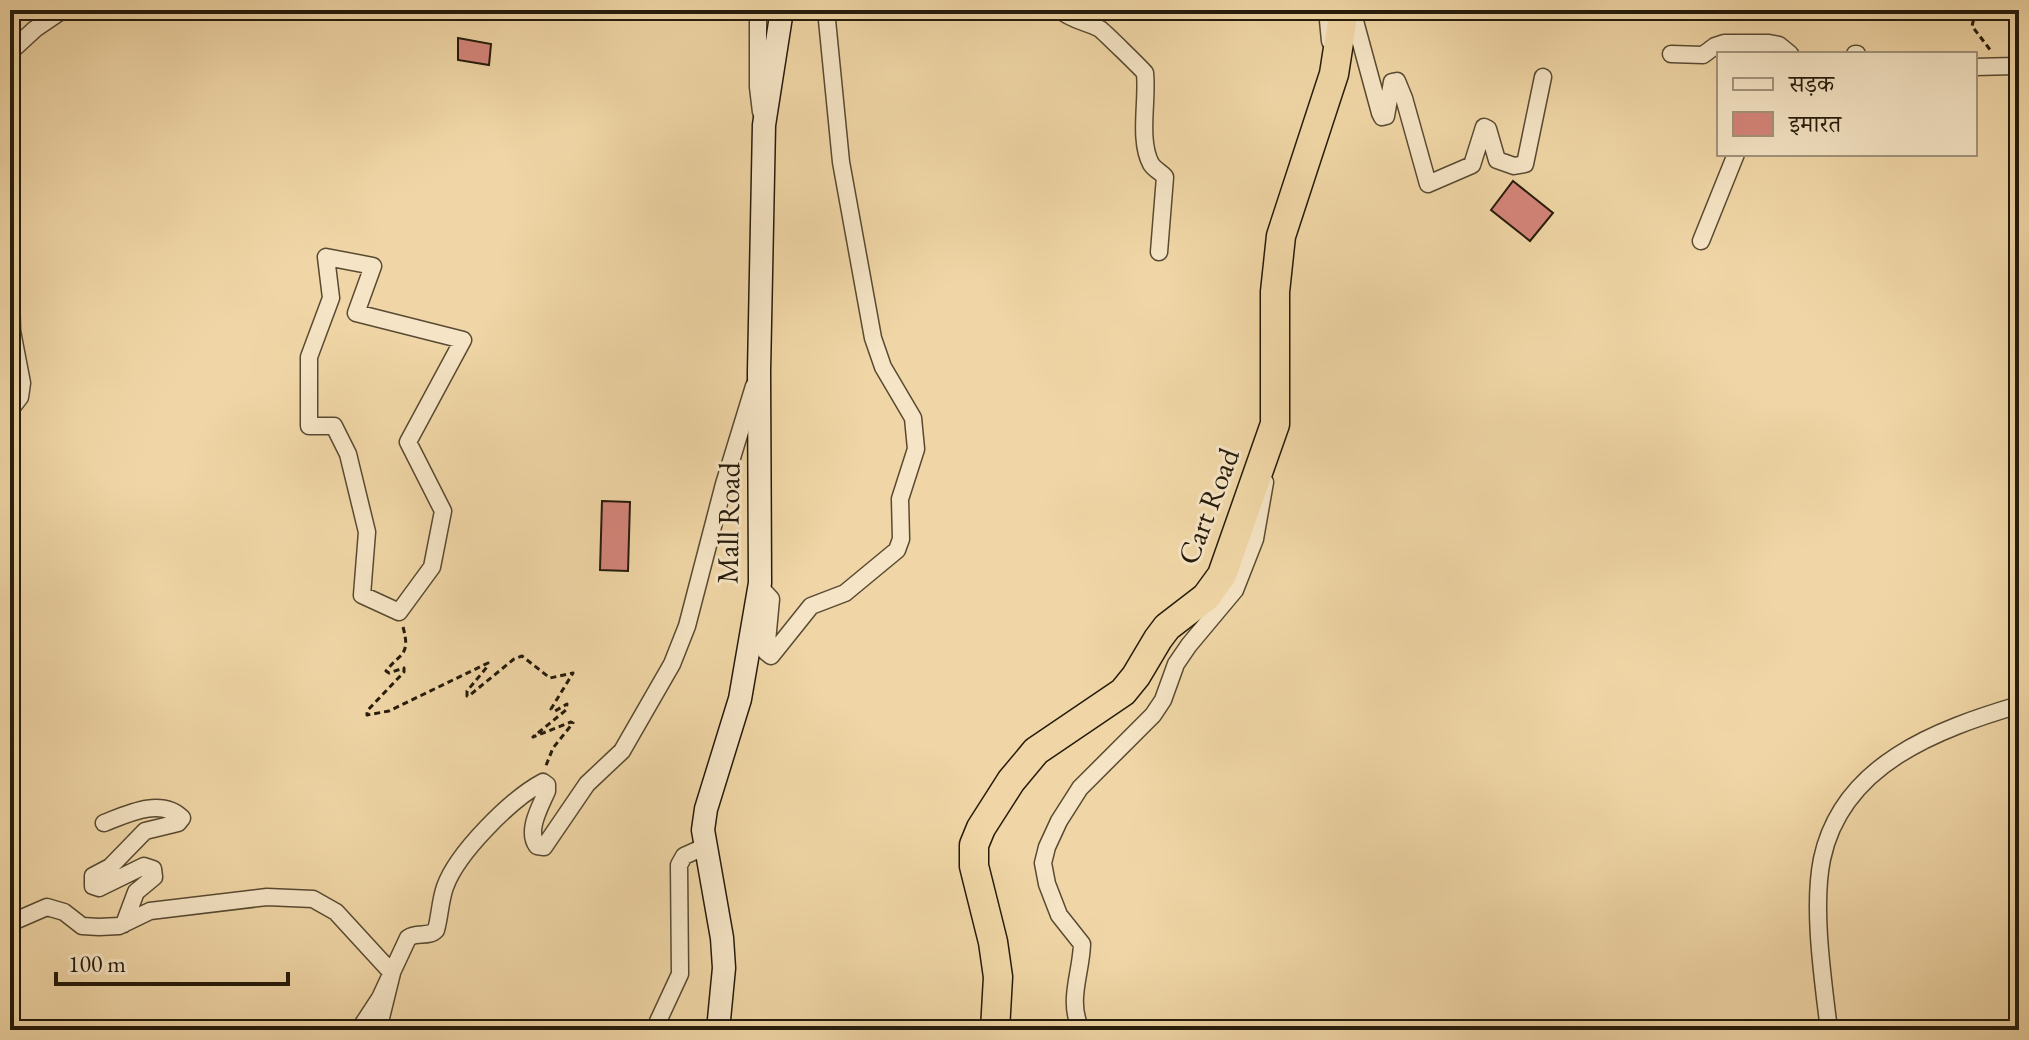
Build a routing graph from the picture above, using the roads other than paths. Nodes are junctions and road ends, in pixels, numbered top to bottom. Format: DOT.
graph roads {
  1 [pos="63,10"];
  2 [pos="758,10"];
  3 [pos="782,10"];
  4 [pos="826,10"];
  5 [pos="1060,10"];
  6 [pos="1327,10"];
  7 [pos="1344,10"];
  8 [pos="1352,10"];
  9 [pos="2019,39"];
  10 [pos="10,52"];
  11 [pos="1788,52"];
  12 [pos="1671,54"];
  13 [pos="1977,67"];
  14 [pos="1334,74"];
  15 [pos="1543,77"];
  16 [pos="764,125"];
  17 [pos="1735,156"];
  18 [pos="1701,241"];
  19 [pos="1159,252"];
  20 [pos="10,268"];
  21 [pos="759,372"];
  22 [pos="10,410"];
  23 [pos="1264,457"];
  24 [pos="759,586"];
  25 [pos="399,612"];
  26 [pos="2019,705"];
  27 [pos="104,823"];
  28 [pos="704,847"];
  29 [pos="10,923"];
  30 [pos="124,924"];
  31 [pos="392,973"];
  32 [pos="359,1030"];
  33 [pos="378,1030"];
  34 [pos="654,1030"];
  35 [pos="718,1030"];
  36 [pos="995,1030"];
  37 [pos="1081,1030"];
  38 [pos="1829,1030"];
  1 -- 10 [label="street"];
  2 -- 16 [label="street"];
  3 -- 16 [label="street, Mall Road"];
  4 -- 24 [label="street"];
  5 -- 19 [label="street"];
  6 -- 14 [label="street"];
  7 -- 14 [label="highway, Cart Road"];
  8 -- 15 [label="street"];
  9 -- 13 [label="street"];
  11 -- 12 [label="street"];
  14 -- 23 [label="highway, Cart Road"];
  16 -- 21 [label="street, Mall Road"];
  17 -- 18 [label="street"];
  20 -- 22 [label="street"];
  21 -- 24 [label="street, Mall Road"];
  21 -- 31 [label="street"];
  23 -- 36 [label="highway, Cart Road"];
  23 -- 37 [label="street"];
  24 -- 28 [label="street, Mall Road"];
  25 -- 25 [label="street"];
  26 -- 38 [label="street"];
  27 -- 30 [label="street"];
  28 -- 34 [label="street"];
  28 -- 35 [label="street, Mall Road"];
  29 -- 30 [label="street"];
  30 -- 31 [label="street"];
  31 -- 32 [label="street"];
  31 -- 33 [label="street"];
}
